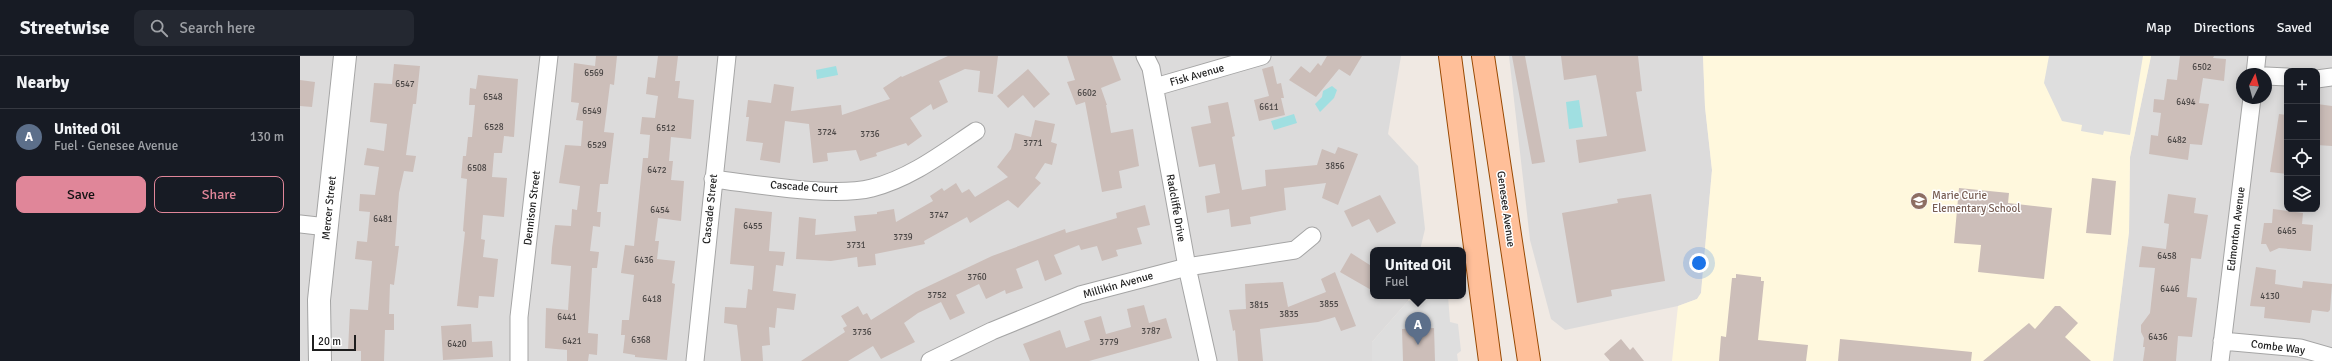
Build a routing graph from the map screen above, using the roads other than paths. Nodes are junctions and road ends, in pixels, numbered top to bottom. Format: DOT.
graph roads {
  1 [pos="345,56"];
  2 [pos="548,56"];
  3 [pos="727,56"];
  4 [pos="1145,56"];
  5 [pos="1262,56"];
  6 [pos="1450,56"];
  7 [pos="1483,56"];
  8 [pos="2257,56"];
  9 [pos="2256,68"];
  10 [pos="2272,77"];
  11 [pos="2332,77"];
  12 [pos="2284,78"];
  13 [pos="2320,79"];
  14 [pos="1154,87"];
  15 [pos="2251,104"];
  16 [pos="976,131"];
  17 [pos="713,179"];
  18 [pos="300,224"];
  19 [pos="327,227"];
  20 [pos="1312,236"];
  21 [pos="1187,267"];
  22 [pos="2222,341"];
  23 [pos="2332,357"];
  24 [pos="320,361"];
  25 [pos="519,361"];
  26 [pos="695,361"];
  27 [pos="930,361"];
  28 [pos="1208,361"];
  29 [pos="1490,361"];
  30 [pos="1529,361"];
  31 [pos="2220,361"];
  1 -- 19 [label="street, Mercer Street"];
  2 -- 25 [label="street, Dennison Street"];
  3 -- 17 [label="street, Cascade Street"];
  4 -- 14 [label="street, Radcliffe Drive"];
  5 -- 14 [label="street, Fisk Avenue"];
  6 -- 29 [label="main road"];
  7 -- 30 [label="main road, Genesee Avenue"];
  8 -- 9 [label="street"];
  10 -- 12 [label="street"];
  11 -- 13 [label="street"];
  14 -- 21 [label="street, Radcliffe Drive"];
  15 -- 22 [label="street, Edmonton Avenue"];
  16 -- 17 [label="street, Cascade Court"];
  17 -- 26 [label="street, Cascade Street"];
  18 -- 19 [label="street"];
  19 -- 24 [label="street, Mercer Street"];
  20 -- 21 [label="street, Millikin Avenue"];
  21 -- 27 [label="street, Millikin Avenue"];
  21 -- 28 [label="street, Radcliffe Drive"];
  22 -- 23 [label="street, Combe Way"];
  22 -- 31 [label="street, Edmonton Avenue"];
}
